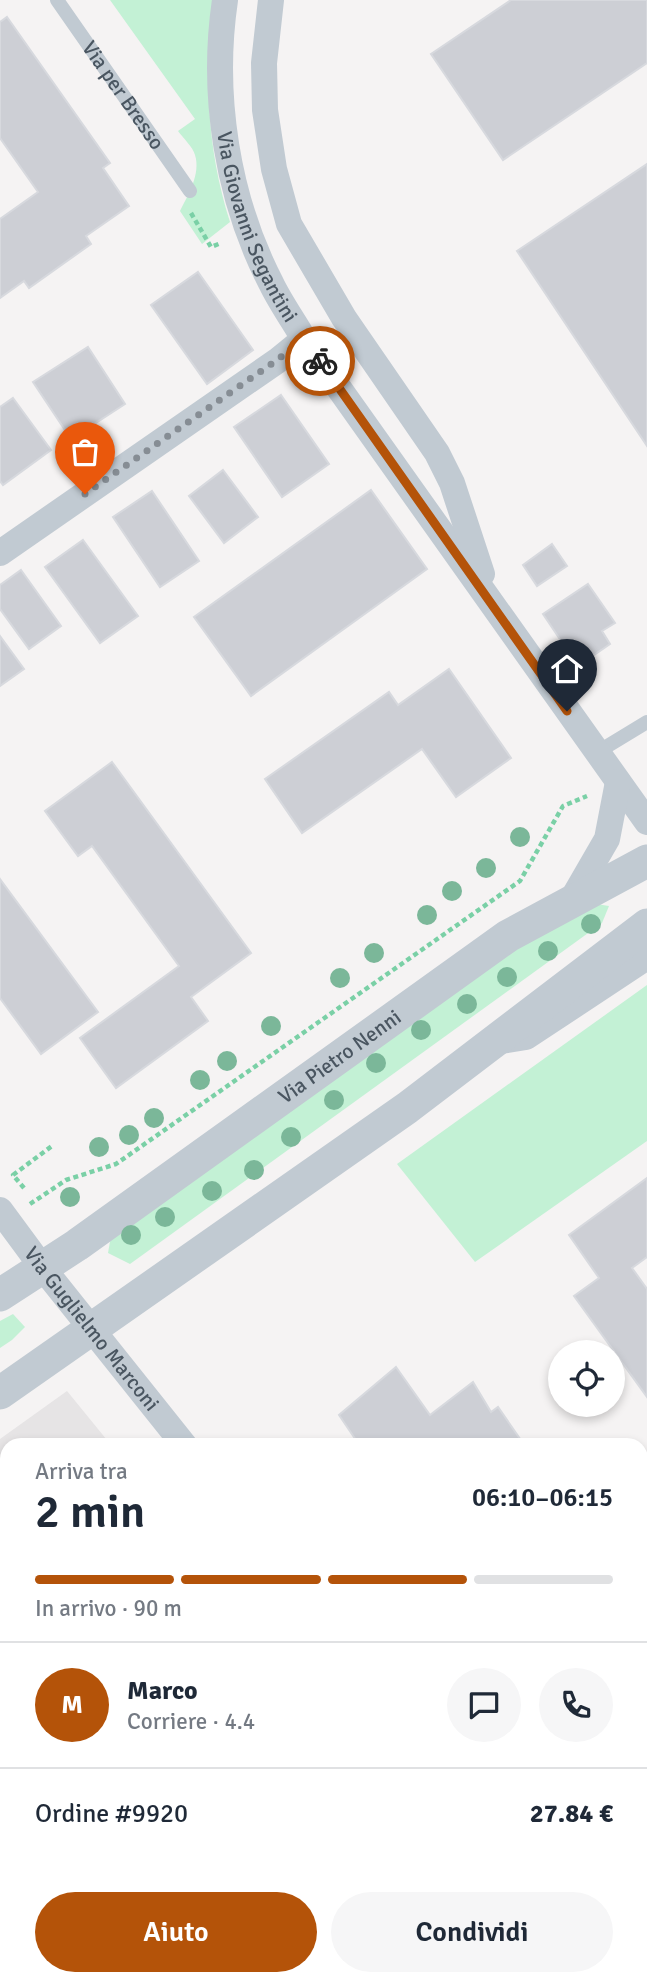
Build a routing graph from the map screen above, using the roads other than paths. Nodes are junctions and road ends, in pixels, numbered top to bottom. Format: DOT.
graph roads {
  1 [pos="57,0"];
  2 [pos="225,0"];
  3 [pos="271,0"];
  4 [pos="190,191"];
  5 [pos="304,339"];
  6 [pos="0,553"];
  7 [pos="490,599"];
  8 [pos="647,722"];
  9 [pos="596,753"];
  10 [pos="618,782"];
  11 [pos="647,790"];
  12 [pos="647,822"];
  13 [pos="647,861"];
  14 [pos="570,903"];
  15 [pos="647,925"];
  16 [pos="647,957"];
  17 [pos="493,1042"];
  18 [pos="4,1215"];
  19 [pos="42,1267"];
  20 [pos="0,1295"];
  21 [pos="91,1329"];
  22 [pos="0,1393"];
  23 [pos="180,1438"];
  1 -- 4 [label="lane, Via per Bresso"];
  2 -- 5 [label="street, Via Giovanni Segantini"];
  3 -- 7 [label="street, Via Giovanni Segantini"];
  5 -- 6 [label="street"];
  5 -- 7 [label="street, Via Giovanni Segantini"];
  7 -- 9 [label="street, Via Giovanni Segantini"];
  8 -- 9 [label="lane"];
  9 -- 10 [label="street, Via Giovanni Segantini"];
  10 -- 11 [label="street"];
  10 -- 12 [label="street, Via Giovanni Segantini"];
  10 -- 14 [label="street"];
  13 -- 14 [label="street, Via Pietro Nenni"];
  14 -- 19 [label="street, Via Pietro Nenni"];
  15 -- 17 [label="street"];
  16 -- 17 [label="street"];
  17 -- 21 [label="street"];
  18 -- 19 [label="street, Via Guglielmo Marconi"];
  19 -- 20 [label="street, Via Pietro Nenni"];
  19 -- 21 [label="street, Via Guglielmo Marconi"];
  21 -- 22 [label="street"];
  21 -- 23 [label="street, Via Guglielmo Marconi"];
}
